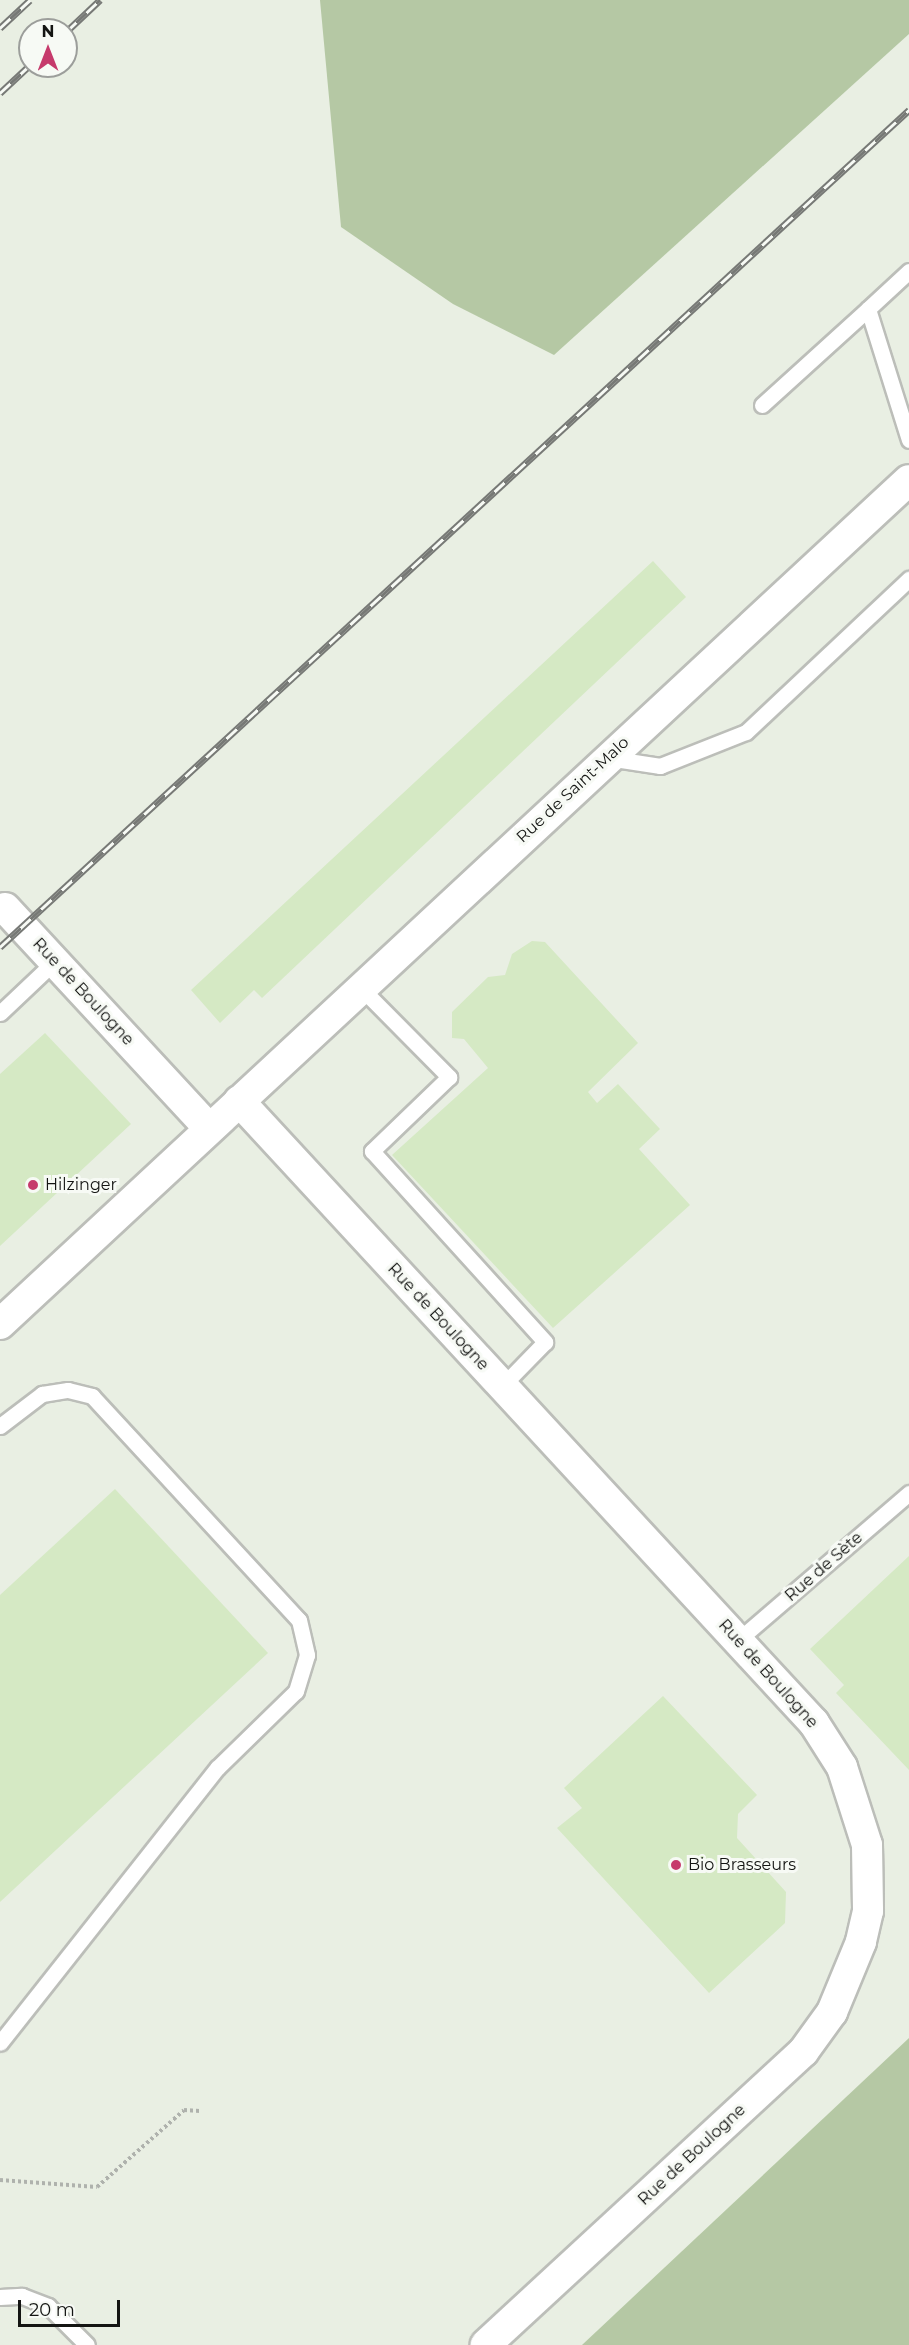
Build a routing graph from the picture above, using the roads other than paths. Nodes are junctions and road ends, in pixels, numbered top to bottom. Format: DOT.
graph roads {
  1 [pos="909,271"];
  2 [pos="868,309"];
  3 [pos="762,405"];
  4 [pos="909,440"];
  5 [pos="909,480"];
  6 [pos="909,579"];
  7 [pos="608,758"];
  8 [pos="3,905"];
  9 [pos="55,961"];
  10 [pos="360,987"];
  11 [pos="0,1013"];
  12 [pos="239,1101"];
  13 [pos="209,1128"];
  14 [pos="0,1324"];
  15 [pos="502,1386"];
  16 [pos="0,1426"];
  17 [pos="909,1493"];
  18 [pos="737,1641"];
  19 [pos="0,2043"];
  20 [pos="0,2297"];
  21 [pos="87,2345"];
  22 [pos="486,2345"];
  1 -- 2 [label="lane"];
  2 -- 3 [label="lane"];
  2 -- 4 [label="lane"];
  5 -- 7 [label="street, Rue de Saint-Malo"];
  6 -- 7 [label="lane"];
  7 -- 10 [label="street, Rue de Saint-Malo"];
  8 -- 9 [label="street, Rue de Boulogne"];
  9 -- 11 [label="lane"];
  9 -- 13 [label="street, Rue de Boulogne"];
  10 -- 12 [label="street, Rue de Saint-Malo"];
  10 -- 15 [label="lane"];
  12 -- 13 [label="street"];
  12 -- 15 [label="street, Rue de Boulogne"];
  13 -- 14 [label="street"];
  15 -- 18 [label="street, Rue de Boulogne"];
  16 -- 19 [label="lane"];
  17 -- 18 [label="lane, Rue de Sète"];
  18 -- 22 [label="street, Rue de Boulogne"];
  20 -- 21 [label="lane"];
}
